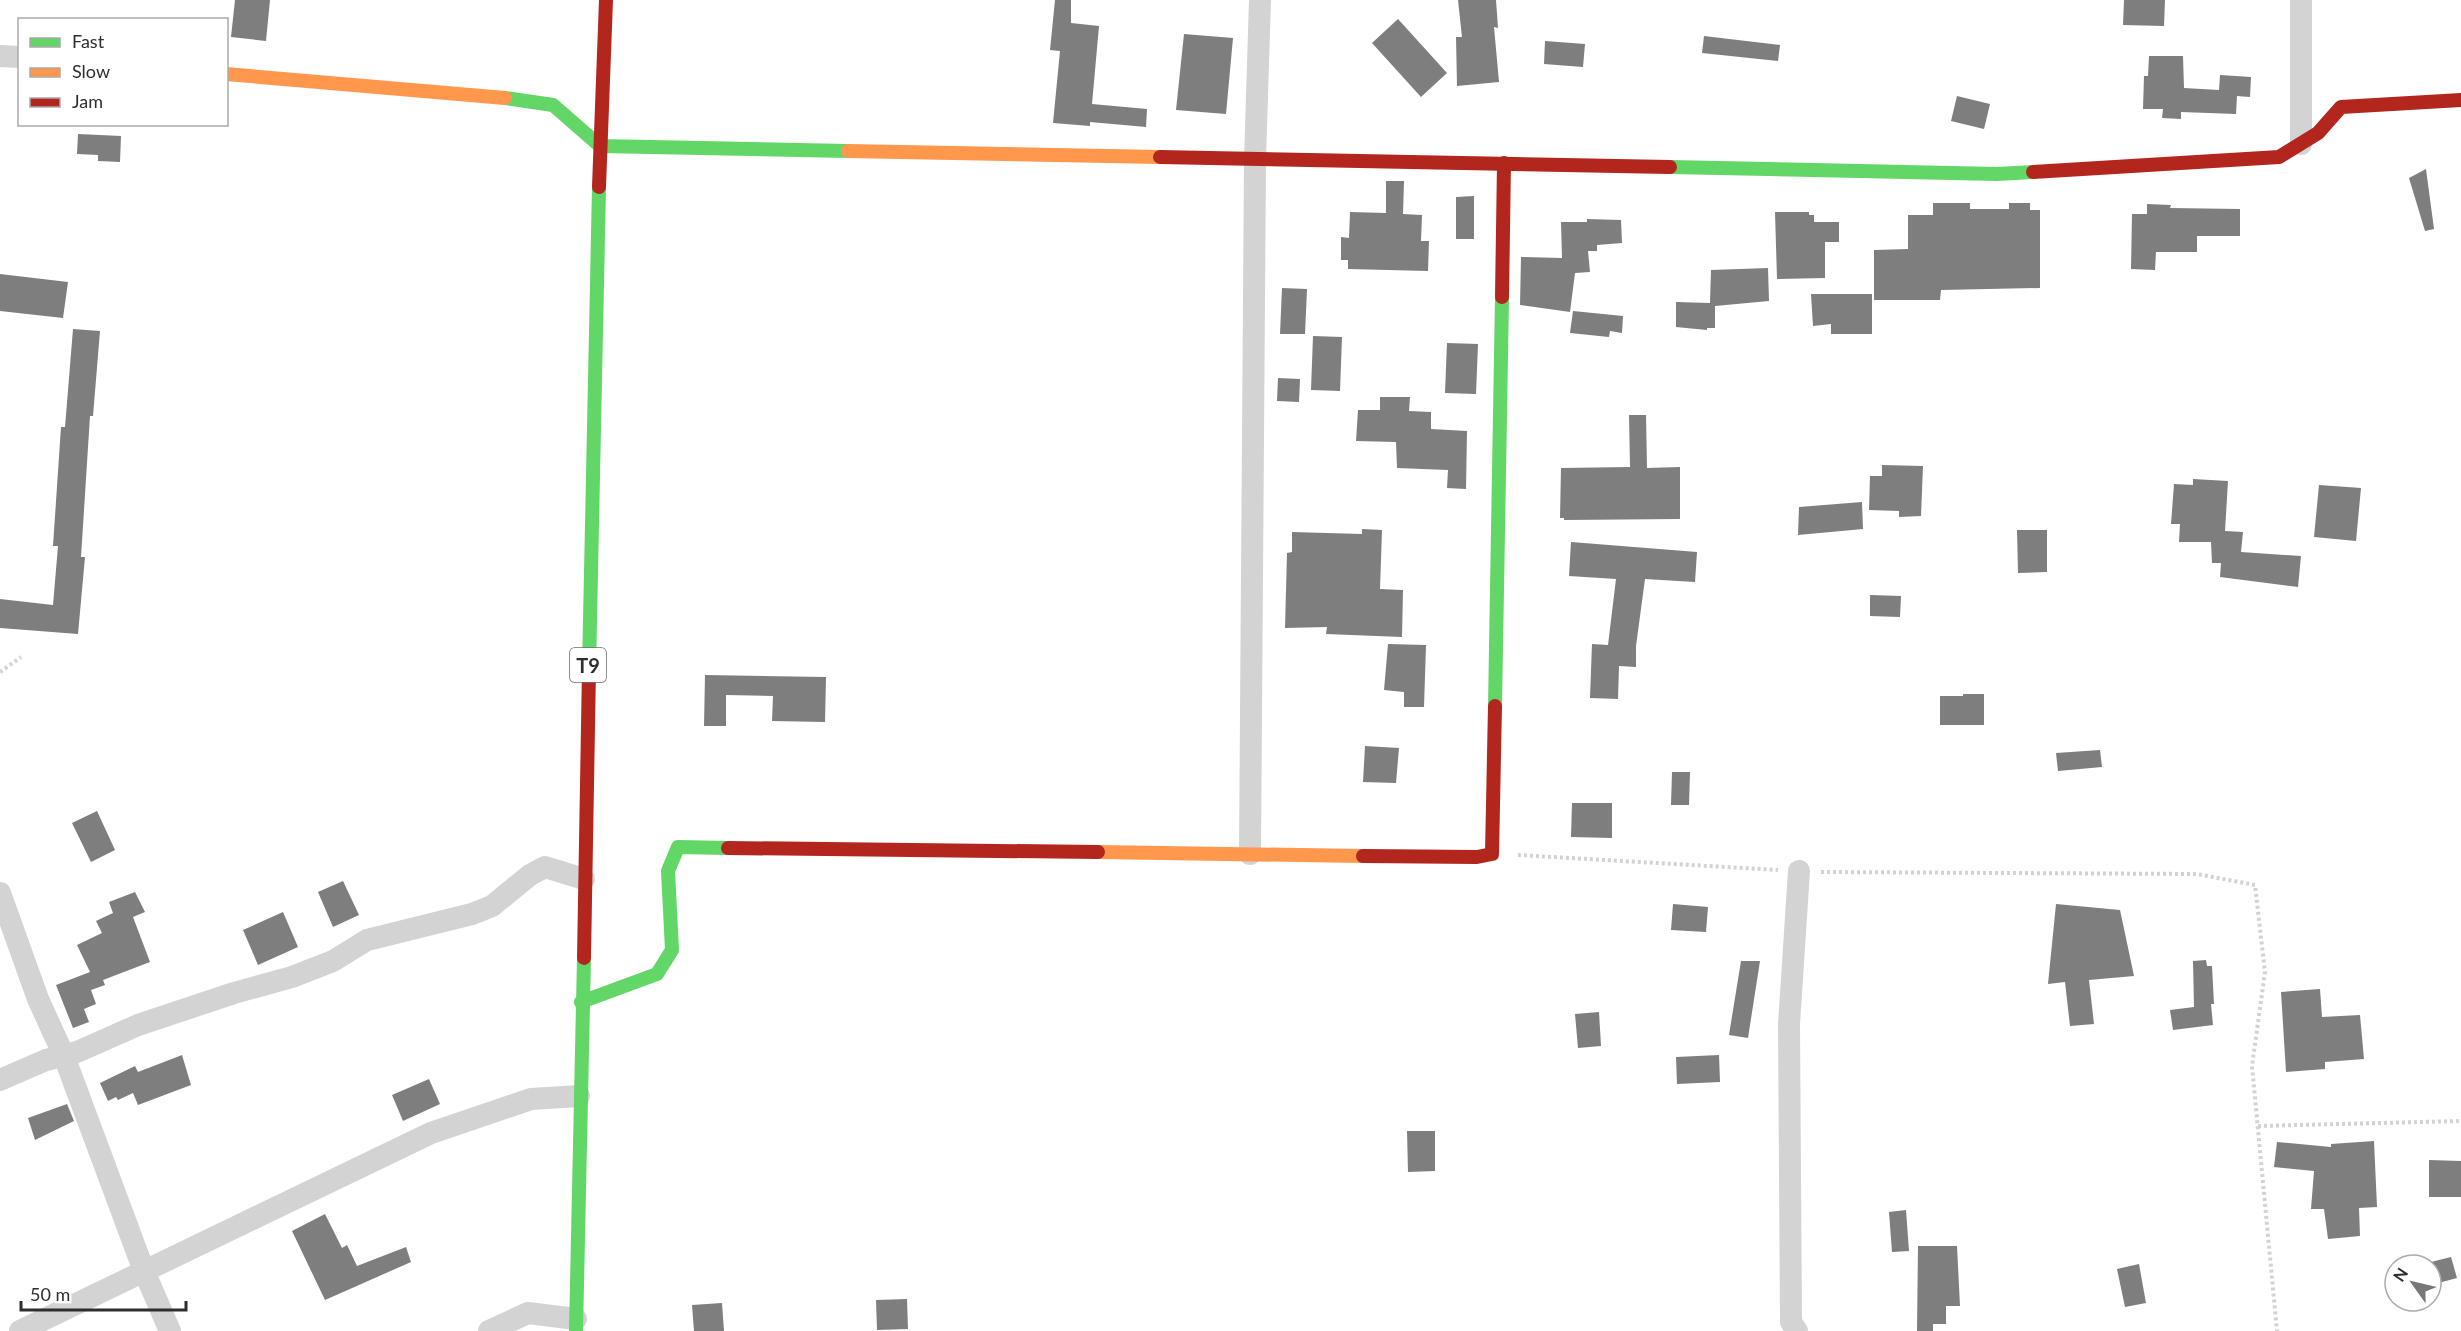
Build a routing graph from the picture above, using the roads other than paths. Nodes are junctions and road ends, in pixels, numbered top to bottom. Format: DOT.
graph roads {
  1 [pos="606,0"];
  2 [pos="1260,0"];
  3 [pos="2301,0"];
  4 [pos="0,56"];
  5 [pos="18,57"];
  6 [pos="228,74"];
  7 [pos="2461,100"];
  8 [pos="2301,144"];
  9 [pos="600,146"];
  10 [pos="1255,160"];
  11 [pos="1504,164"];
  12 [pos="1250,854"];
  13 [pos="1799,871"];
  14 [pos="584,879"];
  15 [pos="0,892"];
  16 [pos="581,1002"];
  17 [pos="64,1056"];
  18 [pos="0,1080"];
  19 [pos="579,1096"];
  20 [pos="144,1271"];
  21 [pos="576,1325"];
  22 [pos="20,1331"];
  23 [pos="170,1331"];
  24 [pos="489,1331"];
  25 [pos="1797,1331"];
  1 -- 9 [label="main road, T9"];
  2 -- 10 [label="street"];
  3 -- 8 [label="street"];
  4 -- 5 [label="street"];
  6 -- 9 [label="main road"];
  7 -- 8 [label="main road"];
  8 -- 11 [label="main road"];
  9 -- 10 [label="main road"];
  9 -- 14 [label="main road, T9"];
  10 -- 11 [label="main road"];
  10 -- 12 [label="street"];
  11 -- 12 [label="main road"];
  12 -- 16 [label="main road"];
  13 -- 25 [label="street"];
  14 -- 16 [label="main road, T9"];
  14 -- 17 [label="street"];
  15 -- 17 [label="street"];
  16 -- 19 [label="main road, T9"];
  17 -- 18 [label="street"];
  17 -- 20 [label="street"];
  19 -- 20 [label="street"];
  19 -- 21 [label="main road, T9"];
  20 -- 22 [label="street"];
  20 -- 23 [label="street"];
  21 -- 24 [label="street"];
}
